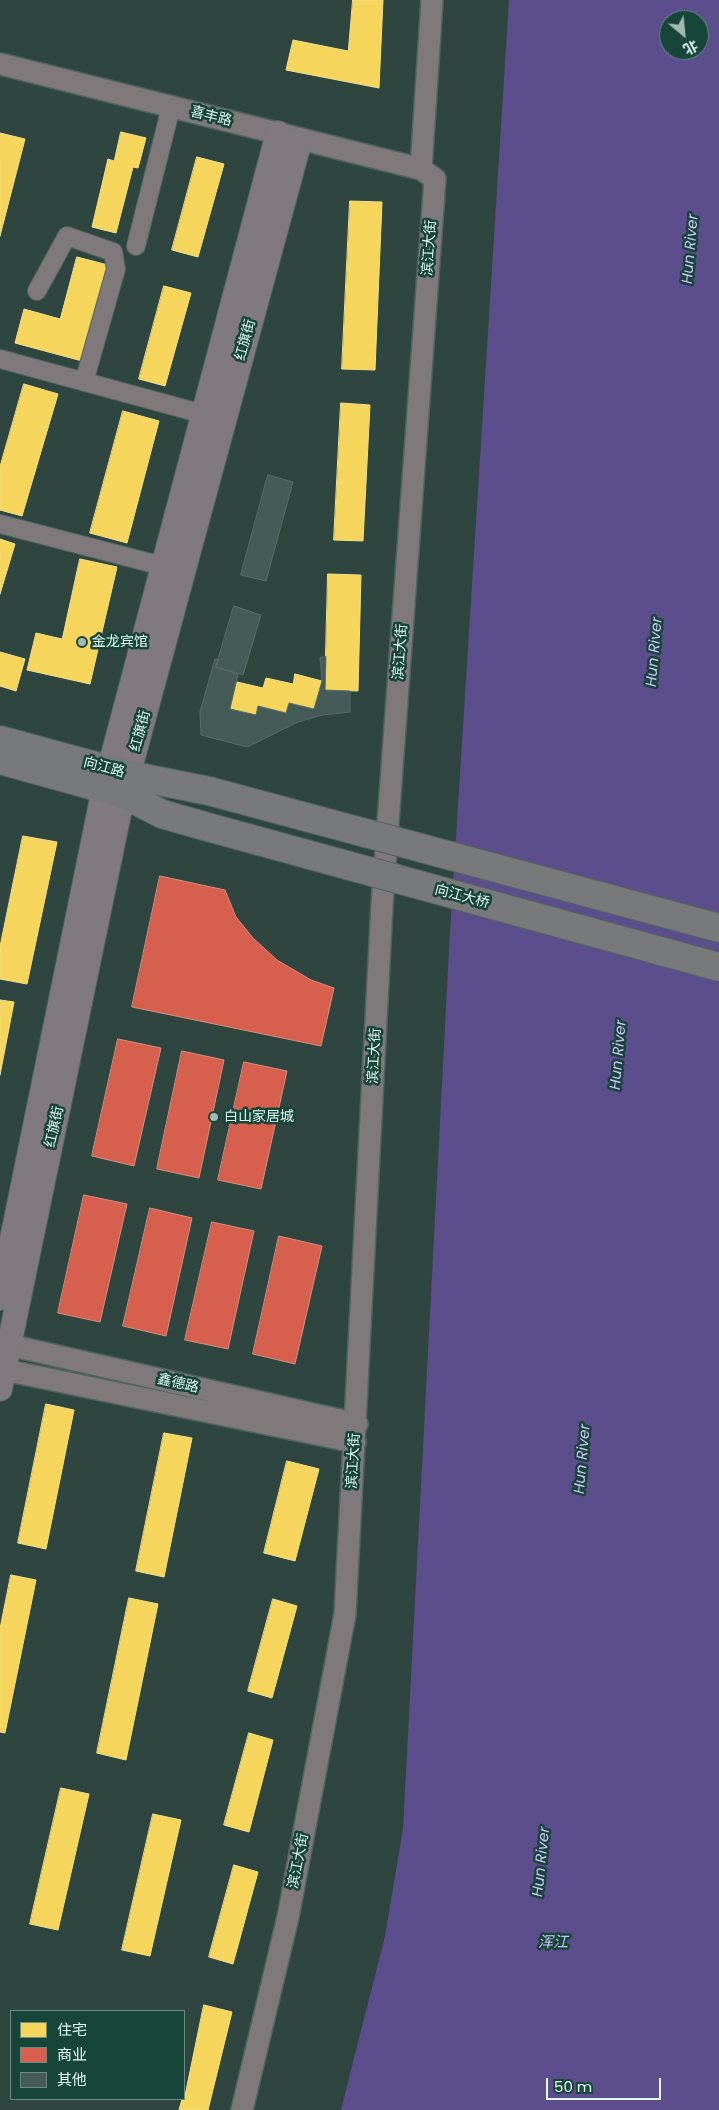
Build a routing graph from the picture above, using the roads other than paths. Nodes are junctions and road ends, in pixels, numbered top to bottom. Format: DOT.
graph roads {
  1 [pos="432,0"];
  2 [pos="0,64"];
  3 [pos="171,107"];
  4 [pos="278,134"];
  5 [pos="300,140"];
  6 [pos="421,169"];
  7 [pos="136,246"];
  8 [pos="37,291"];
  9 [pos="0,359"];
  10 [pos="84,382"];
  11 [pos="214,417"];
  12 [pos="0,524"];
  13 [pos="173,569"];
  14 [pos="0,740"];
  15 [pos="0,760"];
  16 [pos="116,782"];
  17 [pos="204,826"];
  18 [pos="719,928"];
  19 [pos="719,967"];
  20 [pos="0,1298"];
  21 [pos="5,1345"];
  22 [pos="1,1376"];
  23 [pos="356,1433"];
  24 [pos="242,2110"];
  1 -- 6 [label="street"];
  2 -- 3 [label="street, 喜丰路"];
  3 -- 4 [label="street, 喜丰路"];
  3 -- 7 [label="street"];
  4 -- 5 [label="street, 喜丰路"];
  4 -- 11 [label="main road"];
  5 -- 6 [label="street, 喜丰路"];
  5 -- 11 [label="main road, 红旗街"];
  6 -- 23 [label="street, 滨江大街"];
  8 -- 10 [label="street"];
  9 -- 10 [label="street"];
  10 -- 11 [label="street"];
  11 -- 13 [label="main road, 红旗街"];
  12 -- 13 [label="street"];
  13 -- 16 [label="main road, 红旗街"];
  14 -- 16 [label="main road, 向江路"];
  15 -- 16 [label="main road, 向江路"];
  16 -- 17 [label="main road, 向江路"];
  16 -- 18 [label="main road, 向江路, bridge"];
  16 -- 20 [label="main road"];
  16 -- 21 [label="main road, 红旗街"];
  17 -- 19 [label="main road, 向江大桥, bridge"];
  21 -- 22 [label="main road, 红旗街"];
  21 -- 23 [label="street, 鑫德路"];
  22 -- 23 [label="street, 鑫德路"];
  23 -- 24 [label="street, 滨江大街"];
}
